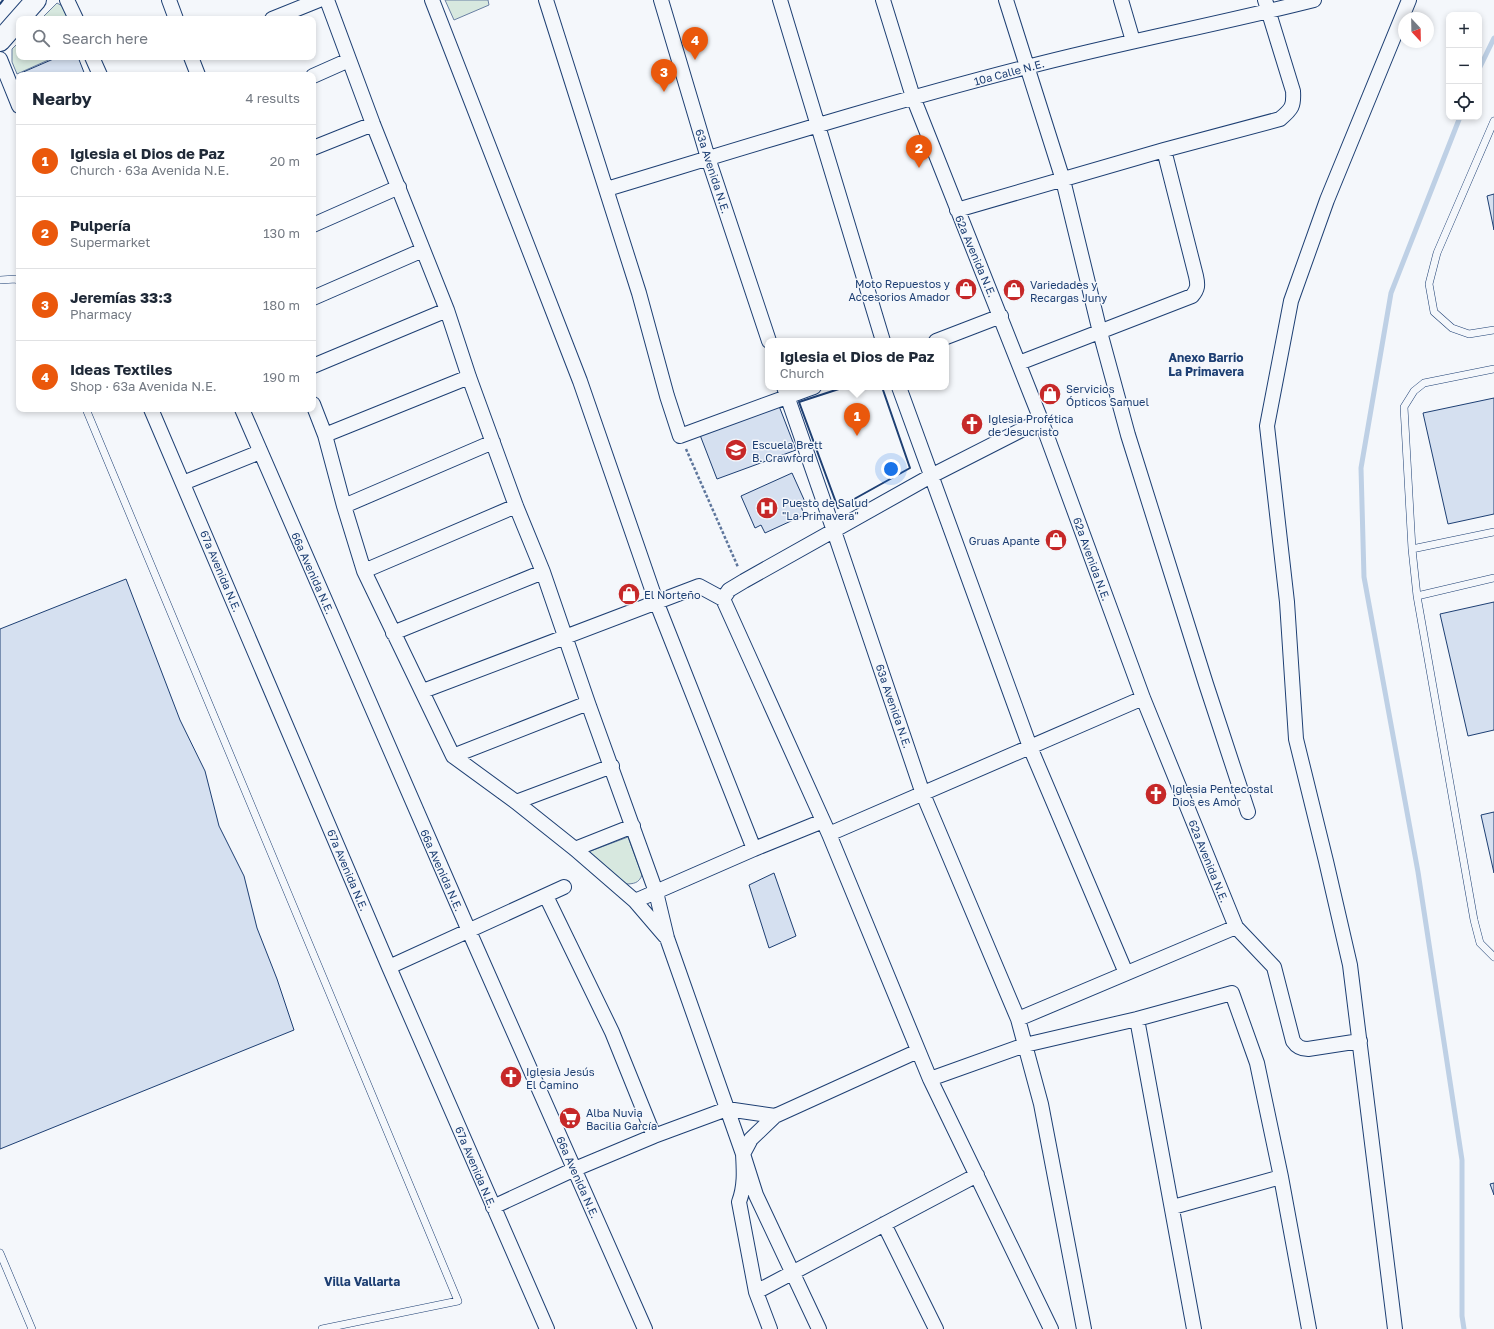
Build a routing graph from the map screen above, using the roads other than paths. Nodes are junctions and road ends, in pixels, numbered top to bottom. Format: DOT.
graph roads {
  1 [pos="36,0"];
  2 [pos="67,0"];
  3 [pos="168,0"];
  4 [pos="319,0"];
  5 [pos="327,0"];
  6 [pos="432,0"];
  7 [pos="546,0"];
  8 [pos="661,0"];
  9 [pos="780,0"];
  10 [pos="883,0"];
  11 [pos="1006,0"];
  12 [pos="1121,0"];
  13 [pos="1314,0"];
  14 [pos="1409,0"];
  15 [pos="1266,5"];
  16 [pos="22,16"];
  17 [pos="75,16"];
  18 [pos="175,16"];
  19 [pos="279,16"];
  20 [pos="16,23"];
  21 [pos="0,41"];
  22 [pos="1133,41"];
  23 [pos="0,59"];
  24 [pos="93,60"];
  25 [pos="192,60"];
  26 [pos="349,60"];
  27 [pos="1027,67"];
  28 [pos="99,72"];
  29 [pos="197,72"];
  30 [pos="316,75"];
  31 [pos="913,97"];
  32 [pos="16,99"];
  33 [pos="373,124"];
  34 [pos="1494,124"];
  35 [pos="818,126"];
  36 [pos="316,147"];
  37 [pos="1164,150"];
  38 [pos="708,158"];
  39 [pos="1063,180"];
  40 [pos="399,187"];
  41 [pos="607,189"];
  42 [pos="957,210"];
  43 [pos="316,225"];
  44 [pos="423,250"];
  45 [pos="16,279"];
  46 [pos="0,280"];
  47 [pos="316,297"];
  48 [pos="447,310"];
  49 [pos="1001,316"];
  50 [pos="1494,330"];
  51 [pos="1100,332"];
  52 [pos="768,338"];
  53 [pos="882,338"];
  54 [pos="944,338"];
  55 [pos="1019,363"];
  56 [pos="316,365"];
  57 [pos="1494,369"];
  58 [pos="469,377"];
  59 [pos="797,390"];
  60 [pos="900,390"];
  61 [pos="786,392"];
  62 [pos="87,412"];
  63 [pos="153,412"];
  64 [pos="243,412"];
  65 [pos="316,412"];
  66 [pos="1041,420"];
  67 [pos="325,435"];
  68 [pos="493,442"];
  69 [pos="260,452"];
  70 [pos="931,476"];
  71 [pos="184,483"];
  72 [pos="344,506"];
  73 [pos="516,506"];
  74 [pos="834,531"];
  75 [pos="1494,532"];
  76 [pos="1412,549"];
  77 [pos="364,571"];
  78 [pos="543,572"];
  79 [pos="1494,578"];
  80 [pos="1417,596"];
  81 [pos="723,599"];
  82 [pos="656,602"];
  83 [pos="393,633"];
  84 [pos="565,638"];
  85 [pos="422,691"];
  86 [pos="1143,698"];
  87 [pos="588,703"];
  88 [pos="1030,747"];
  89 [pos="453,756"];
  90 [pos="612,766"];
  91 [pos="923,794"];
  92 [pos="516,802"];
  93 [pos="1248,812"];
  94 [pos="823,821"];
  95 [pos="633,826"];
  96 [pos="829,834"];
  97 [pos="575,849"];
  98 [pos="754,849"];
  99 [pos="564,887"];
  100 [pos="656,892"];
  101 [pos="546,896"];
  102 [pos="635,901"];
  103 [pos="1236,927"];
  104 [pos="469,931"];
  105 [pos="667,938"];
  106 [pos="1494,957"];
  107 [pos="389,967"];
  108 [pos="1126,973"];
  109 [pos="1018,1019"];
  110 [pos="1137,1019"];
  111 [pos="1360,1041"];
  112 [pos="1025,1045"];
  113 [pos="918,1051"];
  114 [pos="930,1079"];
  115 [pos="723,1110"];
  116 [pos="776,1116"];
  117 [pos="654,1136"];
  118 [pos="743,1154"];
  119 [pos="575,1169"];
  120 [pos="977,1175"];
  121 [pos="1281,1178"];
  122 [pos="1173,1206"];
  123 [pos="493,1207"];
  124 [pos="884,1224"];
  125 [pos="0,1253"];
  126 [pos="792,1273"];
  127 [pos="756,1292"];
  128 [pos="32,1329"];
  129 [pos="322,1329"];
  130 [pos="547,1329"];
  131 [pos="645,1329"];
  132 [pos="770,1329"];
  133 [pos="819,1329"];
  134 [pos="936,1329"];
  135 [pos="1051,1329"];
  136 [pos="1084,1329"];
  137 [pos="1194,1329"];
  138 [pos="1310,1329"];
  139 [pos="1395,1329"];
  1 -- 16 [label="street"];
  2 -- 17 [label="street"];
  3 -- 18 [label="street"];
  4 -- 19 [label="street"];
  5 -- 26 [label="street"];
  6 -- 82 [label="street"];
  7 -- 41 [label="street"];
  8 -- 38 [label="street, 63a Avenida N.E."];
  9 -- 35 [label="street"];
  10 -- 31 [label="street, 62a Avenida N.E."];
  11 -- 27 [label="street"];
  12 -- 22 [label="street"];
  13 -- 15 [label="street, 10a Calle N.E."];
  14 -- 111 [label="street"];
  15 -- 22 [label="street, 10a Calle N.E."];
  15 -- 37 [label="street"];
  20 -- 21 [label="street"];
  22 -- 27 [label="street, 10a Calle N.E."];
  23 -- 32 [label="street"];
  24 -- 28 [label="street"];
  25 -- 29 [label="street"];
  26 -- 30 [label="street"];
  26 -- 33 [label="street"];
  27 -- 31 [label="street, 10a Calle N.E."];
  27 -- 39 [label="street"];
  31 -- 35 [label="street, 10a Calle N.E."];
  31 -- 42 [label="street, 62a Avenida N.E."];
  33 -- 36 [label="street"];
  33 -- 40 [label="street"];
  34 -- 50 [label="lane"];
  35 -- 38 [label="street, 10a Calle N.E."];
  35 -- 53 [label="street"];
  37 -- 39 [label="street"];
  37 -- 51 [label="street"];
  38 -- 41 [label="street, 10a Calle N.E."];
  38 -- 52 [label="street, 63a Avenida N.E."];
  39 -- 42 [label="street"];
  39 -- 51 [label="street"];
  40 -- 43 [label="street"];
  40 -- 44 [label="street"];
  41 -- 61 [label="street"];
  42 -- 49 [label="street, 62a Avenida N.E."];
  44 -- 47 [label="street"];
  44 -- 48 [label="street"];
  45 -- 46 [label="lane"];
  48 -- 56 [label="street"];
  48 -- 58 [label="street"];
  49 -- 54 [label="street"];
  49 -- 55 [label="street, 62a Avenida N.E."];
  51 -- 55 [label="street"];
  51 -- 93 [label="street"];
  55 -- 66 [label="street, 62a Avenida N.E."];
  57 -- 76 [label="lane"];
  58 -- 67 [label="street"];
  58 -- 68 [label="street"];
  59 -- 61 [label="street"];
  60 -- 70 [label="street"];
  61 -- 74 [label="street, 63a Avenida N.E."];
  62 -- 129 [label="lane"];
  63 -- 71 [label="street, 67a Avenida N.E."];
  64 -- 69 [label="street, 66a Avenida N.E."];
  65 -- 67 [label="street"];
  66 -- 70 [label="street"];
  66 -- 86 [label="street, 62a Avenida N.E."];
  67 -- 72 [label="street"];
  68 -- 72 [label="street"];
  68 -- 73 [label="street"];
  69 -- 71 [label="street"];
  69 -- 104 [label="street, 66a Avenida N.E."];
  70 -- 74 [label="street"];
  70 -- 88 [label="street"];
  71 -- 107 [label="street, 67a Avenida N.E."];
  72 -- 77 [label="street"];
  73 -- 77 [label="street"];
  73 -- 78 [label="street"];
  74 -- 81 [label="street"];
  74 -- 91 [label="street, 63a Avenida N.E."];
  75 -- 76 [label="lane"];
  76 -- 80 [label="lane"];
  77 -- 83 [label="street"];
  78 -- 83 [label="street"];
  78 -- 84 [label="street"];
  79 -- 80 [label="lane"];
  80 -- 106 [label="lane"];
  81 -- 82 [label="street"];
  81 -- 94 [label="street"];
  82 -- 84 [label="street"];
  82 -- 98 [label="street"];
  83 -- 85 [label="street"];
  84 -- 85 [label="street"];
  84 -- 87 [label="street"];
  85 -- 89 [label="street"];
  86 -- 88 [label="street"];
  86 -- 103 [label="street, 62a Avenida N.E."];
  87 -- 89 [label="street"];
  87 -- 90 [label="street"];
  88 -- 91 [label="street"];
  88 -- 108 [label="street"];
  89 -- 92 [label="street"];
  90 -- 92 [label="street"];
  90 -- 95 [label="street"];
  91 -- 96 [label="street"];
  91 -- 109 [label="street, 63a Avenida N.E."];
  92 -- 97 [label="street"];
  94 -- 96 [label="street"];
  94 -- 98 [label="street"];
  95 -- 97 [label="street"];
  95 -- 100 [label="street"];
  96 -- 113 [label="street"];
  97 -- 102 [label="street"];
  98 -- 100 [label="street"];
  99 -- 101 [label="street"];
  100 -- 102 [label="street"];
  100 -- 105 [label="street"];
  101 -- 104 [label="street"];
  101 -- 117 [label="street"];
  102 -- 105 [label="street"];
  103 -- 108 [label="street"];
  103 -- 111 [label="street, 62a Avenida N.E."];
  104 -- 107 [label="street"];
  104 -- 119 [label="street, 66a Avenida N.E."];
  105 -- 115 [label="street"];
  107 -- 123 [label="street, 67a Avenida N.E."];
  108 -- 109 [label="street"];
  109 -- 112 [label="street, 63a Avenida N.E."];
  110 -- 112 [label="street"];
  110 -- 121 [label="street"];
  110 -- 122 [label="street"];
  111 -- 139 [label="street"];
  112 -- 114 [label="street"];
  112 -- 136 [label="street, 63a Avenida N.E."];
  113 -- 114 [label="street"];
  113 -- 116 [label="street"];
  114 -- 120 [label="street"];
  115 -- 116 [label="street"];
  115 -- 117 [label="street"];
  115 -- 118 [label="street"];
  116 -- 118 [label="street"];
  117 -- 119 [label="street"];
  118 -- 126 [label="street"];
  118 -- 127 [label="street"];
  119 -- 123 [label="street"];
  119 -- 131 [label="street, 66a Avenida N.E."];
  120 -- 124 [label="street"];
  120 -- 135 [label="street"];
  121 -- 122 [label="street"];
  121 -- 138 [label="street"];
  122 -- 137 [label="street"];
  123 -- 130 [label="street, 67a Avenida N.E."];
  124 -- 126 [label="street"];
  124 -- 134 [label="street"];
  125 -- 128 [label="lane"];
  126 -- 127 [label="street"];
  126 -- 133 [label="street"];
  127 -- 132 [label="street"];
}
